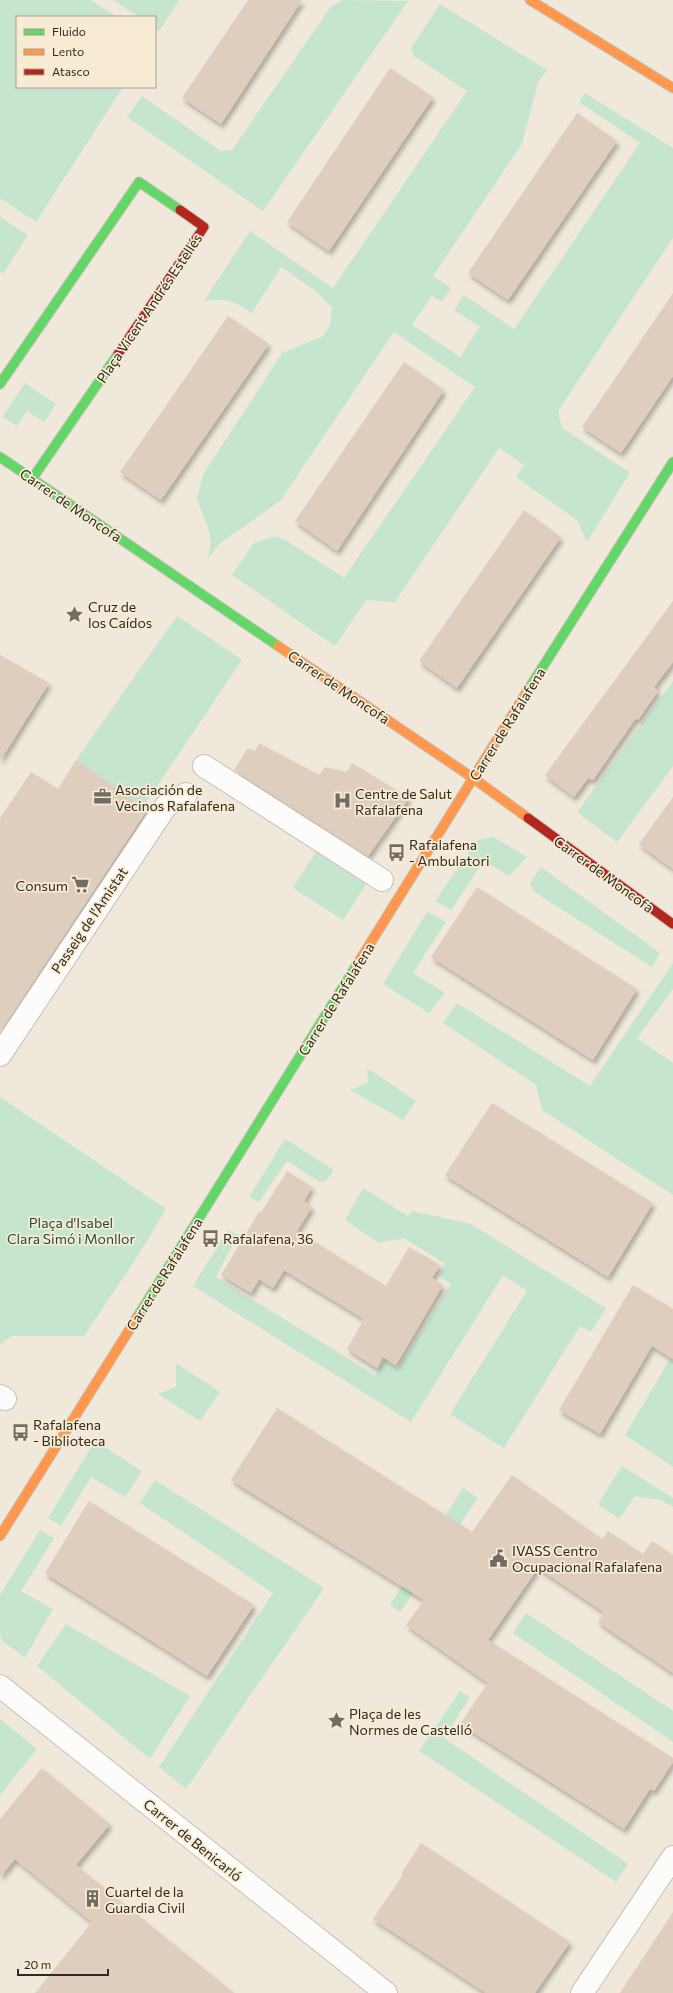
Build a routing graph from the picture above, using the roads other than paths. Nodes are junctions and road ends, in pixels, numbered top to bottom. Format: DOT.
graph roads {
  1 [pos="530,0"];
  2 [pos="673,88"];
  3 [pos="0,384"];
  4 [pos="0,458"];
  5 [pos="673,462"];
  6 [pos="32,479"];
  7 [pos="204,766"];
  8 [pos="473,778"];
  9 [pos="186,794"];
  10 [pos="382,880"];
  11 [pos="673,924"];
  12 [pos="0,1055"];
  13 [pos="0,1536"];
  14 [pos="0,1686"];
  15 [pos="673,1858"];
  16 [pos="386,1993"];
  17 [pos="582,1993"];
  1 -- 2 [label="street"];
  3 -- 6 [label="street, Plaça Vicent Andrés Estellés"];
  4 -- 6 [label="street, Carrer de Moncofa"];
  5 -- 8 [label="street, Carrer de Rafalafena"];
  6 -- 8 [label="street, Carrer de Moncofa"];
  7 -- 10 [label="street"];
  8 -- 11 [label="street, Carrer de Moncofa"];
  8 -- 13 [label="street, Carrer de Rafalafena"];
  9 -- 12 [label="street, Passeig de l'Amistat"];
  14 -- 16 [label="street, Carrer de Benicarló"];
  15 -- 17 [label="street"];
}
